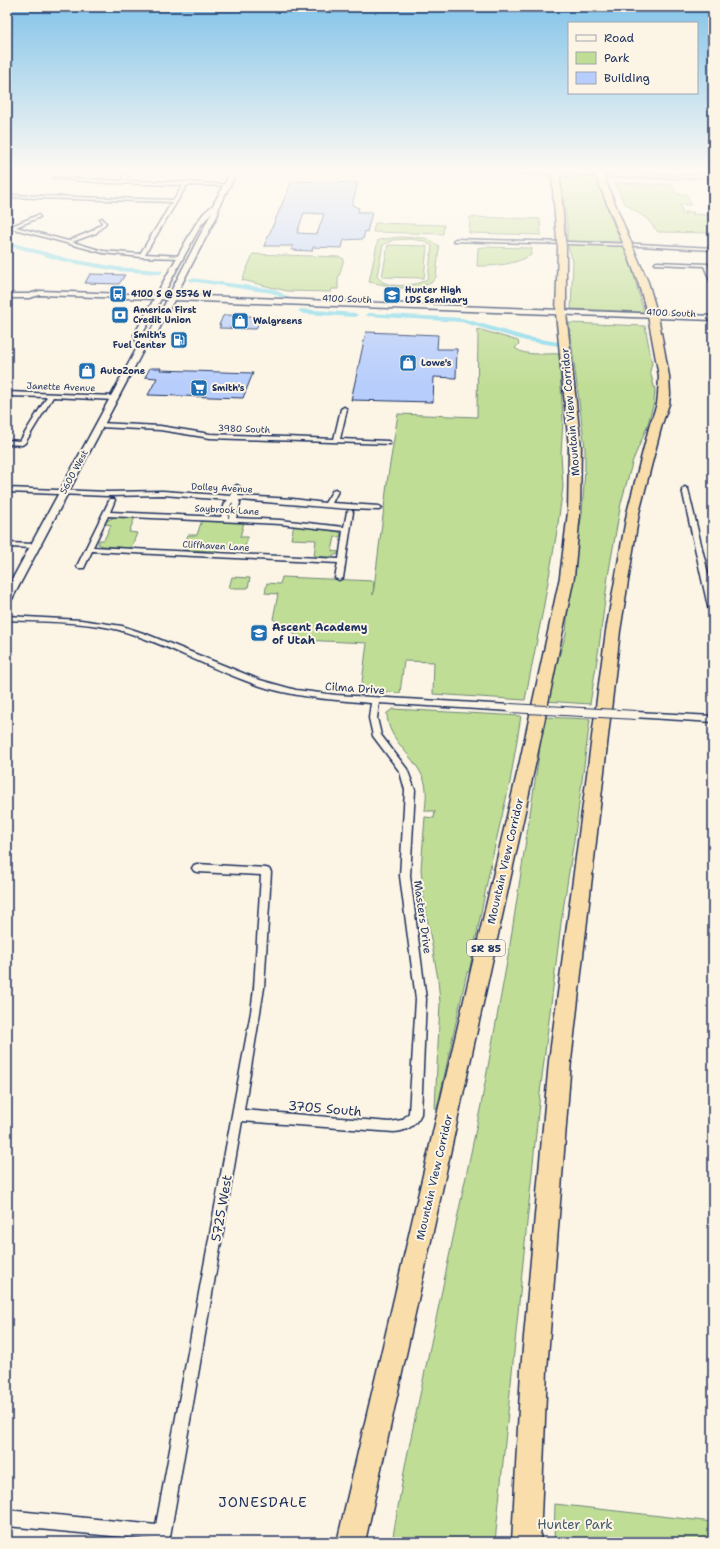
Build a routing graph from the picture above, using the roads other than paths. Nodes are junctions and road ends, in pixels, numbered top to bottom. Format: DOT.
graph roads {
  1 [pos="70,242"];
  2 [pos="149,242"];
  3 [pos="189,242"];
  4 [pos="200,242"];
  5 [pos="539,242"];
  6 [pos="562,242"];
  7 [pos="627,242"];
  8 [pos="713,249"];
  9 [pos="141,256"];
  10 [pos="181,257"];
  11 [pos="657,263"];
  12 [pos="709,267"];
  13 [pos="713,282"];
  14 [pos="7,296"];
  15 [pos="157,300"];
  16 [pos="170,301"];
  17 [pos="561,316"];
  18 [pos="713,318"];
  19 [pos="654,319"];
  20 [pos="713,324"];
  21 [pos="142,346"];
  22 [pos="7,394"];
  23 [pos="51,396"];
  24 [pos="114,398"];
  25 [pos="344,409"];
  26 [pos="99,425"];
  27 [pos="337,441"];
  28 [pos="7,442"];
  29 [pos="388,443"];
  30 [pos="139,484"];
  31 [pos="237,487"];
  32 [pos="685,489"];
  33 [pos="7,490"];
  34 [pos="335,491"];
  35 [pos="63,492"];
  36 [pos="137,493"];
  37 [pos="234,498"];
  38 [pos="112,500"];
  39 [pos="328,504"];
  40 [pos="379,508"];
  41 [pos="350,512"];
  42 [pos="105,514"];
  43 [pos="224,519"];
  44 [pos="232,520"];
  45 [pos="347,530"];
  46 [pos="7,545"];
  47 [pos="34,546"];
  48 [pos="89,549"];
  49 [pos="342,561"];
  50 [pos="82,566"];
  51 [pos="338,578"];
  52 [pos="711,591"];
  53 [pos="7,599"];
  54 [pos="713,611"];
  55 [pos="7,618"];
  56 [pos="374,700"];
  57 [pos="713,719"];
  58 [pos="197,868"];
  59 [pos="238,1115"];
  60 [pos="410,1123"];
  61 [pos="7,1518"];
  62 [pos="162,1538"];
  63 [pos="351,1542"];
  64 [pos="526,1542"];
  1 -- 9 [label="street"];
  2 -- 9 [label="street"];
  3 -- 10 [label="main road, 5600 West"];
  4 -- 16 [label="main road, 5600 West"];
  5 -- 8 [label="street"];
  6 -- 17 [label="highway, Mountain View Corridor / SR 85"];
  7 -- 19 [label="highway"];
  9 -- 10 [label="street"];
  10 -- 15 [label="main road, 5600 West"];
  11 -- 12 [label="street"];
  12 -- 13 [label="street"];
  14 -- 15 [label="main road, 4100 South"];
  15 -- 16 [label="main road, 4100 South"];
  15 -- 21 [label="main road, 5600 West"];
  16 -- 17 [label="main road, 4100 South"];
  16 -- 21 [label="main road, 5600 West"];
  17 -- 19 [label="main road, 4100 South"];
  17 -- 63 [label="highway, Mountain View Corridor / SR 85"];
  18 -- 19 [label="main road, 4100 South"];
  19 -- 20 [label="main road, 4100 South"];
  19 -- 64 [label="highway"];
  21 -- 24 [label="main road, 5600 West"];
  22 -- 23 [label="street, Janette Avenue"];
  23 -- 24 [label="street, Janette Avenue"];
  23 -- 28 [label="street"];
  24 -- 26 [label="main road, 5600 West"];
  25 -- 27 [label="street"];
  26 -- 27 [label="street, 3980 South"];
  26 -- 35 [label="main road, 5600 West"];
  27 -- 29 [label="street, 3980 South"];
  30 -- 36 [label="street"];
  31 -- 37 [label="street"];
  32 -- 52 [label="street"];
  33 -- 35 [label="street, Dolley Avenue"];
  34 -- 39 [label="street"];
  35 -- 36 [label="street, Dolley Avenue"];
  35 -- 47 [label="main road, 5600 West"];
  36 -- 37 [label="street, Dolley Avenue"];
  37 -- 39 [label="street, Dolley Avenue"];
  37 -- 43 [label="street"];
  37 -- 44 [label="street"];
  38 -- 42 [label="street"];
  39 -- 40 [label="street, Dolley Avenue"];
  41 -- 45 [label="street"];
  42 -- 43 [label="street, Saybrook Lane"];
  42 -- 48 [label="street"];
  43 -- 44 [label="street, Saybrook Lane"];
  44 -- 45 [label="street, Saybrook Lane"];
  45 -- 49 [label="street"];
  46 -- 47 [label="street"];
  47 -- 53 [label="main road, 5600 West"];
  48 -- 49 [label="street, Cliffhaven Lane"];
  48 -- 50 [label="street"];
  49 -- 51 [label="street"];
  52 -- 54 [label="street"];
  55 -- 56 [label="street, Cilma Drive"];
  56 -- 57 [label="street, Cilma Drive, bridge"];
  56 -- 60 [label="street, Masters Drive"];
  58 -- 59 [label="street, 5725 West"];
  59 -- 60 [label="street, 3705 South"];
  59 -- 62 [label="street, 5725 West"];
  61 -- 62 [label="street"];
}
